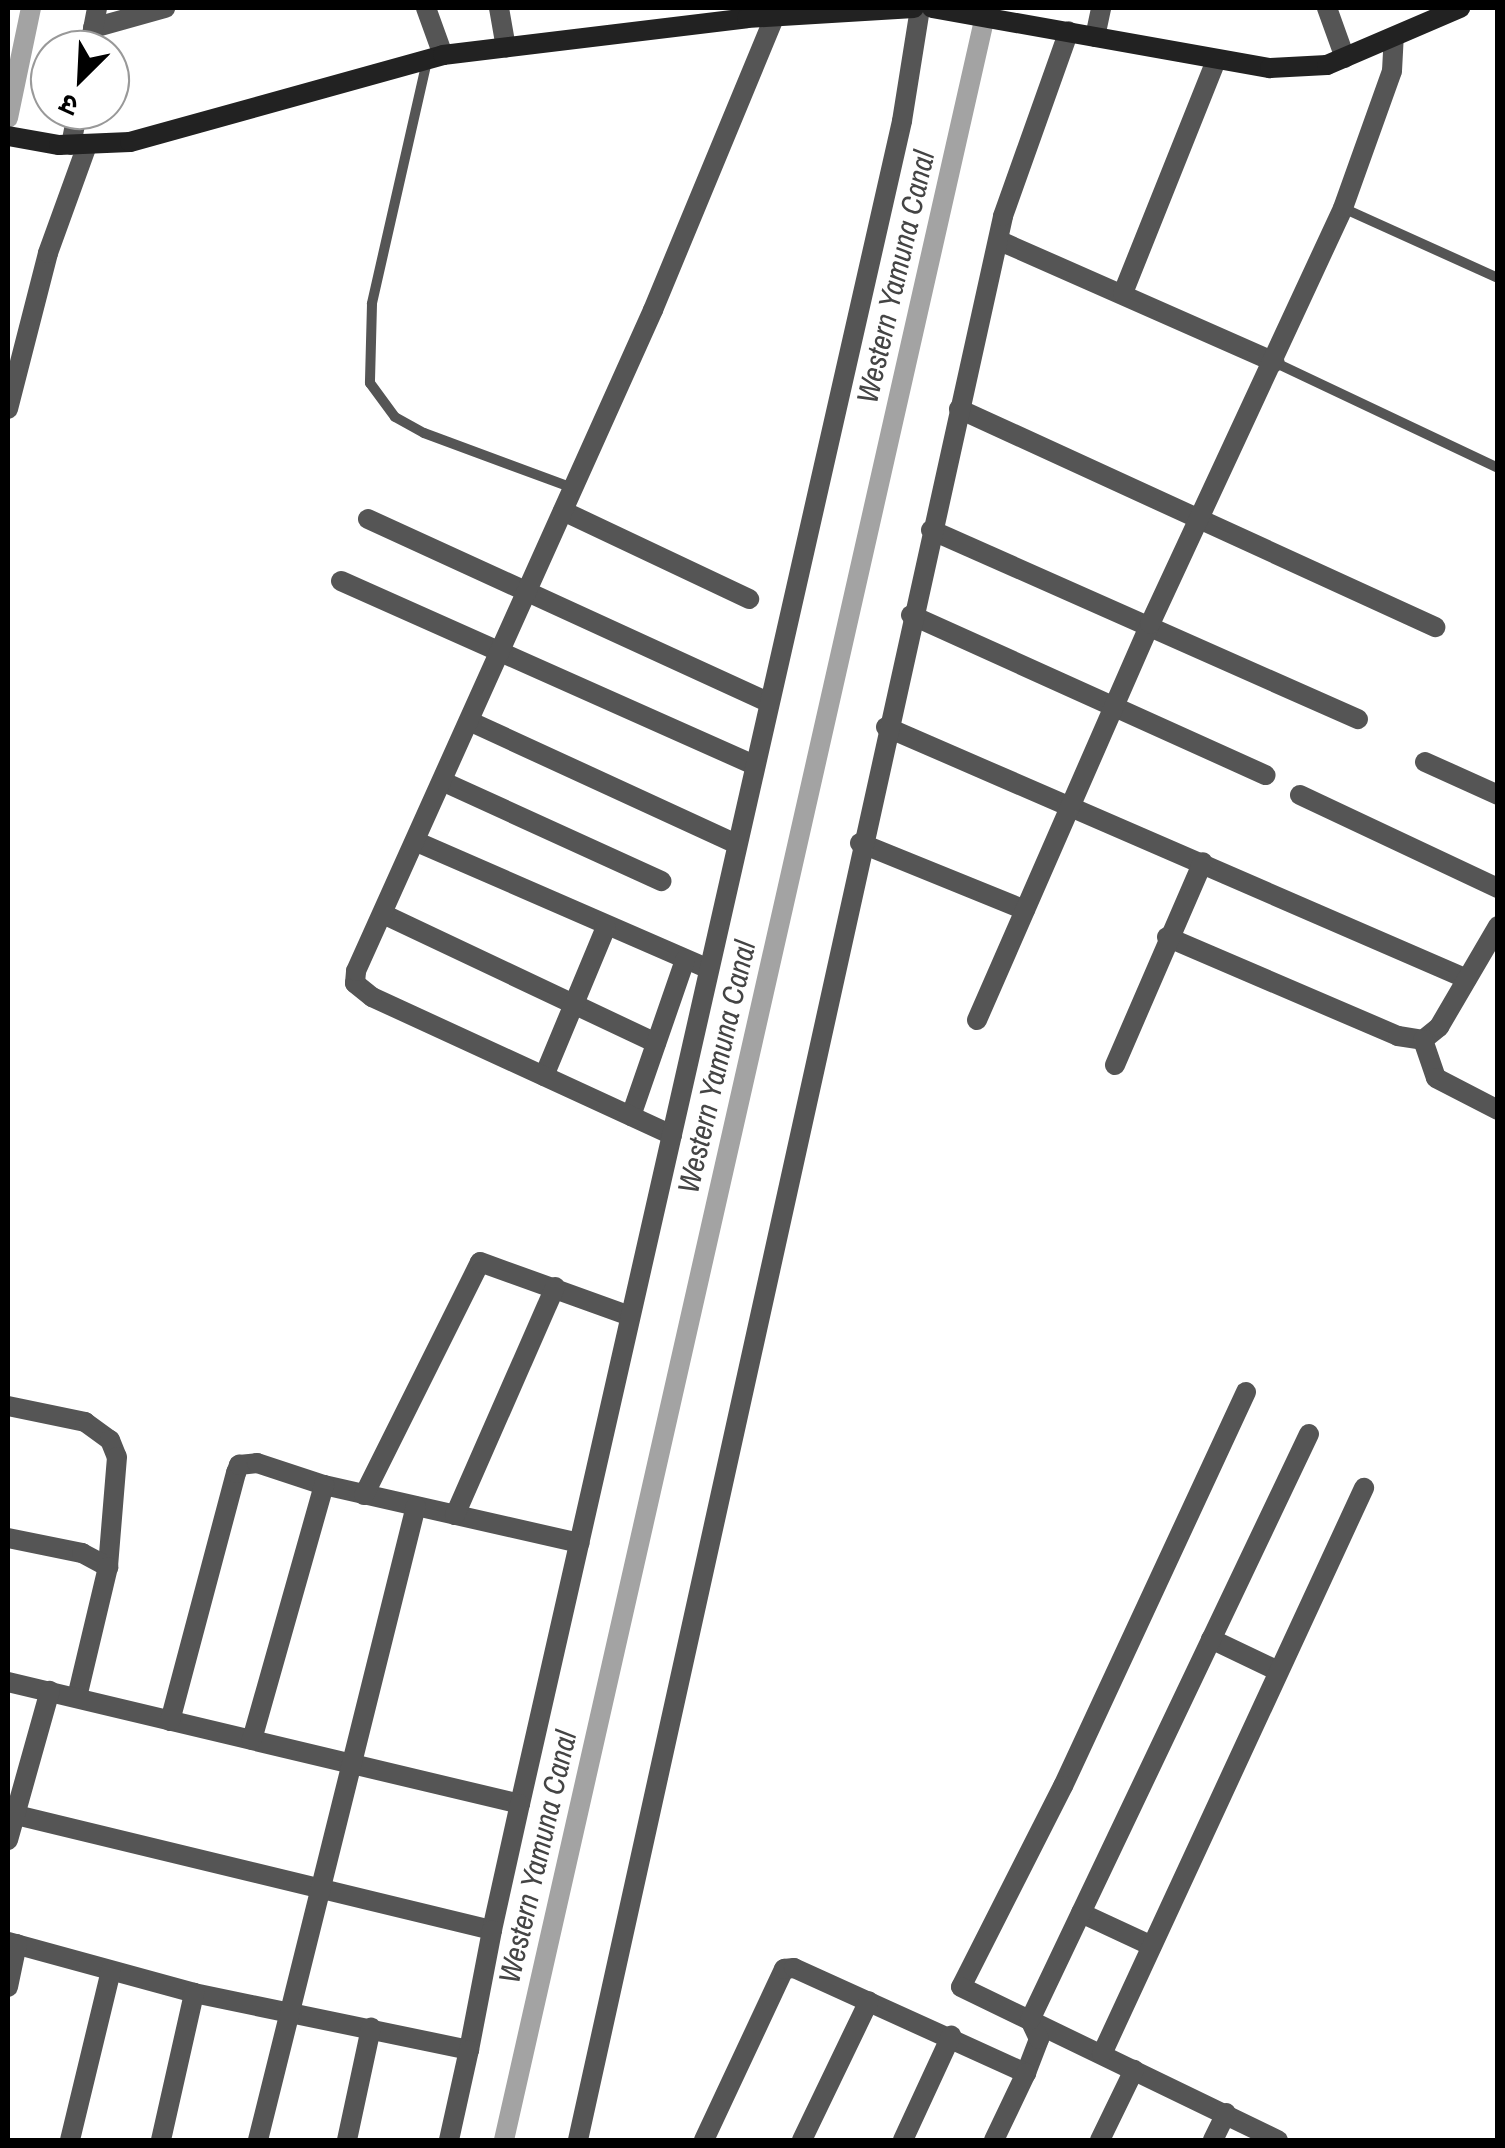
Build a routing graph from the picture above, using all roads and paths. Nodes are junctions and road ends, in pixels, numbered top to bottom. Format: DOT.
graph roads {
  1 [pos="165,8"];
  2 [pos="426,8"];
  3 [pos="499,8"];
  4 [pos="918,8"];
  5 [pos="932,8"];
  6 [pos="1101,8"];
  7 [pos="1328,8"];
  8 [pos="1460,8"];
  9 [pos="804,11"];
  10 [pos="1437,12"];
  11 [pos="775,16"];
  12 [pos="95,18"];
  13 [pos="1062,30"];
  14 [pos="1095,37"];
  15 [pos="1394,38"];
  16 [pos="506,47"];
  17 [pos="435,57"];
  18 [pos="1345,58"];
  19 [pos="1216,61"];
  20 [pos="75,130"];
  21 [pos="8,136"];
  22 [pos="73,145"];
  23 [pos="1343,208"];
  24 [pos="1000,240"];
  25 [pos="1498,278"];
  26 [pos="1123,292"];
  27 [pos="1274,362"];
  28 [pos="8,409"];
  29 [pos="960,410"];
  30 [pos="1498,468"];
  31 [pos="574,488"];
  32 [pos="563,511"];
  33 [pos="1198,516"];
  34 [pos="368,519"];
  35 [pos="931,530"];
  36 [pos="341,581"];
  37 [pos="527,592"];
  38 [pos="749,599"];
  39 [pos="911,615"];
  40 [pos="1150,624"];
  41 [pos="1435,627"];
  42 [pos="500,652"];
  43 [pos="768,702"];
  44 [pos="1115,705"];
  45 [pos="1358,719"];
  46 [pos="469,721"];
  47 [pos="886,727"];
  48 [pos="1426,762"];
  49 [pos="754,766"];
  50 [pos="1266,775"];
  51 [pos="444,782"];
  52 [pos="1300,795"];
  53 [pos="1498,795"];
  54 [pos="1071,805"];
  55 [pos="417,842"];
  56 [pos="860,842"];
  57 [pos="737,844"];
  58 [pos="1203,862"];
  59 [pos="661,880"];
  60 [pos="1498,888"];
  61 [pos="1025,910"];
  62 [pos="383,914"];
  63 [pos="1498,926"];
  64 [pos="606,927"];
  65 [pos="1167,937"];
  66 [pos="685,960"];
  67 [pos="710,970"];
  68 [pos="1468,979"];
  69 [pos="573,1005"];
  70 [pos="977,1020"];
  71 [pos="1424,1040"];
  72 [pos="656,1044"];
  73 [pos="1114,1066"];
  74 [pos="544,1076"];
  75 [pos="1498,1110"];
  76 [pos="631,1116"];
  77 [pos="672,1135"];
  78 [pos="555,1287"];
  79 [pos="630,1316"];
  80 [pos="1246,1392"];
  81 [pos="8,1406"];
  82 [pos="1309,1434"];
  83 [pos="324,1486"];
  84 [pos="1364,1488"];
  85 [pos="364,1494"];
  86 [pos="416,1506"];
  87 [pos="455,1515"];
  88 [pos="8,1538"];
  89 [pos="579,1544"];
  90 [pos="108,1567"];
  91 [pos="1212,1639"];
  92 [pos="1278,1671"];
  93 [pos="8,1682"];
  94 [pos="50,1691"];
  95 [pos="77,1697"];
  96 [pos="170,1721"];
  97 [pos="252,1740"];
  98 [pos="350,1762"];
  99 [pos="520,1804"];
  100 [pos="11,1814"];
  101 [pos="8,1840"];
  102 [pos="320,1889"];
  103 [pos="1081,1913"];
  104 [pos="492,1930"];
  105 [pos="12,1943"];
  106 [pos="1152,1946"];
  107 [pos="111,1972"];
  108 [pos="8,1987"];
  109 [pos="194,1993"];
  110 [pos="868,2002"];
  111 [pos="288,2014"];
  112 [pos="1030,2020"];
  113 [pos="371,2028"];
  114 [pos="951,2036"];
  115 [pos="469,2050"];
  116 [pos="1102,2054"];
  117 [pos="1134,2070"];
  118 [pos="1026,2073"];
  119 [pos="1226,2113"];
  120 [pos="70,2140"];
  121 [pos="161,2140"];
  122 [pos="258,2140"];
  123 [pos="346,2140"];
  124 [pos="448,2140"];
  125 [pos="578,2140"];
  126 [pos="704,2140"];
  127 [pos="802,2140"];
  128 [pos="903,2140"];
  129 [pos="994,2140"];
  130 [pos="1100,2140"];
  131 [pos="1213,2140"];
  132 [pos="1278,2140"];
  1 -- 12 [label="street"];
  2 -- 17 [label="street"];
  3 -- 16 [label="street"];
  4 -- 9 [label="main road"];
  4 -- 43 [label="street"];
  5 -- 13 [label="main road"];
  6 -- 14 [label="street"];
  7 -- 18 [label="street"];
  8 -- 10 [label="main road"];
  9 -- 11 [label="main road"];
  10 -- 15 [label="main road"];
  11 -- 16 [label="main road"];
  11 -- 31 [label="street"];
  13 -- 14 [label="main road"];
  13 -- 24 [label="street"];
  14 -- 19 [label="main road"];
  15 -- 18 [label="main road"];
  15 -- 23 [label="street"];
  16 -- 17 [label="main road"];
  17 -- 22 [label="main road"];
  17 -- 31 [label="lane"];
  18 -- 19 [label="main road"];
  19 -- 26 [label="street"];
  20 -- 22 [label="street"];
  21 -- 22 [label="main road"];
  22 -- 28 [label="street"];
  23 -- 25 [label="lane"];
  23 -- 27 [label="street"];
  24 -- 26 [label="street"];
  24 -- 29 [label="street"];
  26 -- 27 [label="street"];
  27 -- 30 [label="lane"];
  27 -- 33 [label="street"];
  29 -- 33 [label="street"];
  29 -- 35 [label="street"];
  31 -- 32 [label="street"];
  32 -- 37 [label="street"];
  32 -- 38 [label="street"];
  33 -- 40 [label="street"];
  33 -- 41 [label="street"];
  34 -- 37 [label="street"];
  35 -- 39 [label="street"];
  35 -- 40 [label="street"];
  36 -- 42 [label="street"];
  37 -- 42 [label="street"];
  37 -- 43 [label="street"];
  39 -- 44 [label="street"];
  39 -- 47 [label="street"];
  40 -- 44 [label="street"];
  40 -- 45 [label="street"];
  42 -- 46 [label="street"];
  42 -- 49 [label="street"];
  43 -- 49 [label="street"];
  44 -- 50 [label="street"];
  44 -- 54 [label="street"];
  46 -- 51 [label="street"];
  46 -- 57 [label="street"];
  47 -- 54 [label="street"];
  47 -- 56 [label="street"];
  48 -- 53 [label="street"];
  49 -- 57 [label="street"];
  51 -- 55 [label="street"];
  51 -- 59 [label="street"];
  52 -- 60 [label="street"];
  54 -- 58 [label="street"];
  54 -- 61 [label="street"];
  55 -- 62 [label="street"];
  55 -- 64 [label="street"];
  56 -- 61 [label="street"];
  56 -- 125 [label="street"];
  57 -- 67 [label="street"];
  58 -- 65 [label="street"];
  58 -- 68 [label="street"];
  61 -- 70 [label="street"];
  62 -- 69 [label="street"];
  62 -- 74 [label="street"];
  63 -- 68 [label="street"];
  64 -- 66 [label="street"];
  64 -- 69 [label="street"];
  65 -- 71 [label="street"];
  65 -- 73 [label="street"];
  66 -- 67 [label="street"];
  66 -- 72 [label="street"];
  67 -- 77 [label="street"];
  68 -- 71 [label="street"];
  69 -- 72 [label="street"];
  69 -- 74 [label="street"];
  71 -- 75 [label="street"];
  72 -- 76 [label="street"];
  74 -- 76 [label="street"];
  76 -- 77 [label="street"];
  77 -- 79 [label="street"];
  78 -- 79 [label="street"];
  78 -- 85 [label="street"];
  78 -- 87 [label="street"];
  79 -- 89 [label="street"];
  80 -- 112 [label="street"];
  81 -- 90 [label="street"];
  82 -- 91 [label="street"];
  83 -- 85 [label="street"];
  83 -- 96 [label="street"];
  83 -- 97 [label="street"];
  84 -- 92 [label="street"];
  85 -- 86 [label="street"];
  86 -- 87 [label="street"];
  86 -- 98 [label="street"];
  87 -- 89 [label="street"];
  88 -- 90 [label="street"];
  89 -- 99 [label="street"];
  90 -- 95 [label="street"];
  91 -- 92 [label="street"];
  91 -- 103 [label="street"];
  92 -- 106 [label="street"];
  93 -- 94 [label="street"];
  94 -- 95 [label="street"];
  94 -- 100 [label="street"];
  95 -- 96 [label="street"];
  96 -- 97 [label="street"];
  97 -- 98 [label="street"];
  98 -- 99 [label="street"];
  98 -- 102 [label="street"];
  99 -- 104 [label="street"];
  100 -- 101 [label="street"];
  100 -- 102 [label="street"];
  102 -- 104 [label="street"];
  102 -- 111 [label="street"];
  103 -- 106 [label="street"];
  103 -- 112 [label="street"];
  104 -- 115 [label="street"];
  105 -- 107 [label="street"];
  105 -- 108 [label="street"];
  106 -- 116 [label="street"];
  107 -- 109 [label="street"];
  107 -- 120 [label="street"];
  109 -- 111 [label="street"];
  109 -- 121 [label="street"];
  110 -- 114 [label="street"];
  110 -- 126 [label="street"];
  110 -- 127 [label="street"];
  111 -- 113 [label="street"];
  111 -- 122 [label="street"];
  112 -- 116 [label="street"];
  112 -- 118 [label="street"];
  113 -- 115 [label="street"];
  113 -- 123 [label="street"];
  114 -- 118 [label="street"];
  114 -- 128 [label="street"];
  115 -- 124 [label="street"];
  116 -- 117 [label="street"];
  117 -- 119 [label="street"];
  117 -- 130 [label="street"];
  118 -- 129 [label="street"];
  119 -- 131 [label="street"];
  119 -- 132 [label="street"];
}
